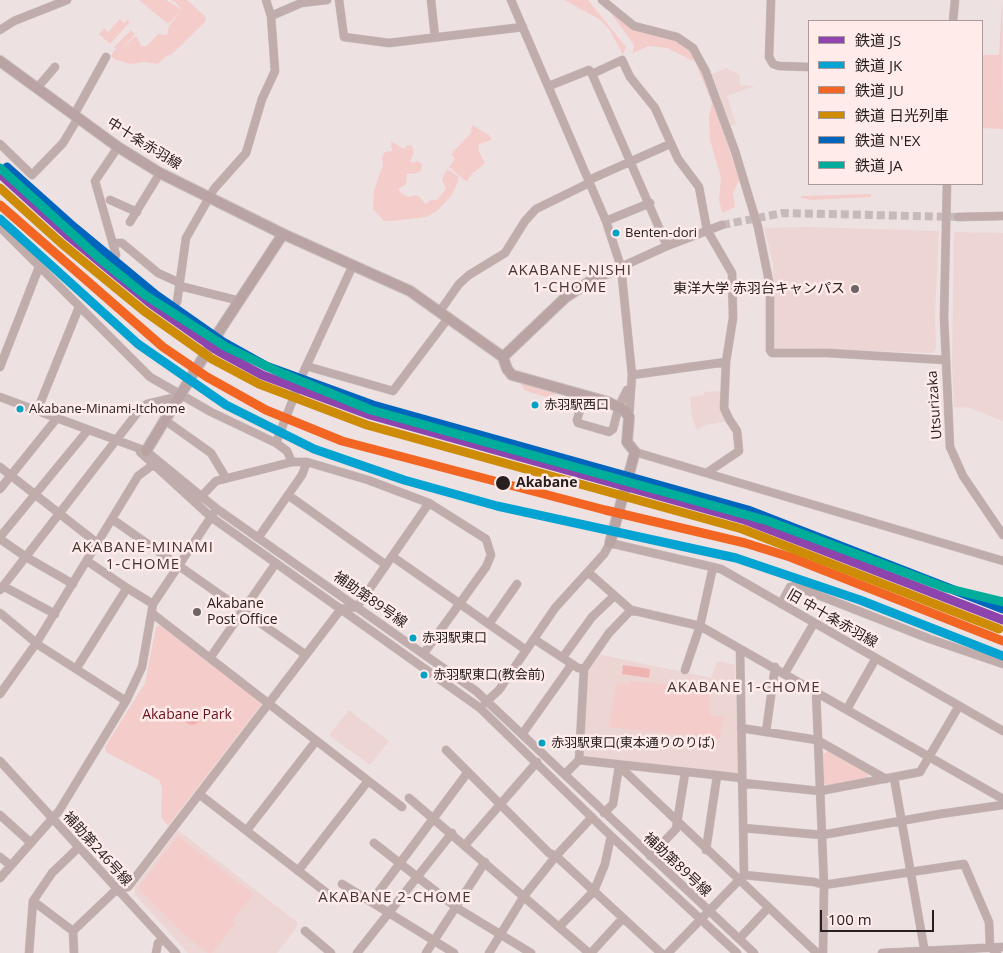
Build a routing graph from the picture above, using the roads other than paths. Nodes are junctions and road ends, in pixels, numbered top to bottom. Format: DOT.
graph roads {
  1 [pos="67,0"];
  2 [pos="266,0"];
  3 [pos="327,0"];
  4 [pos="339,0"];
  5 [pos="431,0"];
  6 [pos="511,0"];
  7 [pos="602,0"];
  8 [pos="771,0"];
  9 [pos="955,0"];
  10 [pos="271,16"];
  11 [pos="954,20"];
  12 [pos="523,27"];
  13 [pos="0,30"];
  14 [pos="435,37"];
  15 [pos="106,56"];
  16 [pos="0,61"];
  17 [pos="55,67"];
  18 [pos="808,67"];
  19 [pos="592,74"];
  20 [pos="548,86"];
  21 [pos="37,88"];
  22 [pos="76,117"];
  23 [pos="0,144"];
  24 [pos="670,144"];
  25 [pos="118,147"];
  26 [pos="631,161"];
  27 [pos="160,173"];
  28 [pos="589,182"];
  29 [pos="947,185"];
  30 [pos="209,198"];
  31 [pos="110,200"];
  32 [pos="650,203"];
  33 [pos="136,212"];
  34 [pos="1003,216"];
  35 [pos="958,217"];
  36 [pos="606,221"];
  37 [pos="130,222"];
  38 [pos="722,225"];
  39 [pos="0,227"];
  40 [pos="706,230"];
  41 [pos="283,234"];
  42 [pos="114,243"];
  43 [pos="667,246"];
  44 [pos="116,255"];
  45 [pos="353,265"];
  46 [pos="621,266"];
  47 [pos="39,267"];
  48 [pos="180,284"];
  49 [pos="240,301"];
  50 [pos="177,302"];
  51 [pos="79,307"];
  52 [pos="445,314"];
  53 [pos="504,357"];
  54 [pos="945,360"];
  55 [pos="726,362"];
  56 [pos="0,367"];
  57 [pos="305,368"];
  58 [pos="632,375"];
  59 [pos="627,390"];
  60 [pos="181,396"];
  61 [pos="584,396"];
  62 [pos="0,397"];
  63 [pos="608,402"];
  64 [pos="619,406"];
  65 [pos="37,411"];
  66 [pos="629,417"];
  67 [pos="57,418"];
  68 [pos="166,421"];
  69 [pos="88,430"];
  70 [pos="117,441"];
  71 [pos="276,443"];
  72 [pos="134,448"];
  73 [pos="146,452"];
  74 [pos="635,452"];
  75 [pos="292,462"];
  76 [pos="307,462"];
  77 [pos="154,464"];
  78 [pos="0,467"];
  79 [pos="708,472"];
  80 [pos="11,475"];
  81 [pos="226,478"];
  82 [pos="0,489"];
  83 [pos="36,495"];
  84 [pos="288,495"];
  85 [pos="201,496"];
  86 [pos="429,503"];
  87 [pos="195,504"];
  88 [pos="217,509"];
  89 [pos="60,514"];
  90 [pos="211,517"];
  91 [pos="112,519"];
  92 [pos="1003,535"];
  93 [pos="0,538"];
  94 [pos="258,538"];
  95 [pos="97,543"];
  96 [pos="610,543"];
  97 [pos="26,557"];
  98 [pos="392,557"];
  99 [pos="87,561"];
  100 [pos="1003,561"];
  101 [pos="276,563"];
  102 [pos="177,565"];
  103 [pos="386,565"];
  104 [pos="713,567"];
  105 [pos="588,572"];
  106 [pos="73,584"];
  107 [pos="517,584"];
  108 [pos="2,588"];
  109 [pos="127,588"];
  110 [pos="614,596"];
  111 [pos="459,603"];
  112 [pos="153,604"];
  113 [pos="781,604"];
  114 [pos="357,607"];
  115 [pos="341,609"];
  116 [pos="630,610"];
  117 [pos="242,611"];
  118 [pos="0,612"];
  119 [pos="55,614"];
  120 [pos="153,614"];
  121 [pos="814,623"];
  122 [pos="488,624"];
  123 [pos="700,626"];
  124 [pos="534,639"];
  125 [pos="37,642"];
  126 [pos="740,649"];
  127 [pos="526,650"];
  128 [pos="424,653"];
  129 [pos="306,655"];
  130 [pos="563,657"];
  131 [pos="210,658"];
  132 [pos="876,658"];
  133 [pos="572,664"];
  134 [pos="1003,664"];
  135 [pos="775,668"];
  136 [pos="76,669"];
  137 [pos="584,669"];
  138 [pos="685,670"];
  139 [pos="785,673"];
  140 [pos="816,691"];
  141 [pos="0,694"];
  142 [pos="489,700"];
  143 [pos="126,701"];
  144 [pos="268,704"];
  145 [pos="959,706"];
  146 [pos="480,708"];
  147 [pos="847,709"];
  148 [pos="741,728"];
  149 [pos="1003,731"];
  150 [pos="766,732"];
  151 [pos="523,733"];
  152 [pos="817,740"];
  153 [pos="316,741"];
  154 [pos="446,750"];
  155 [pos="928,757"];
  156 [pos="579,760"];
  157 [pos="0,761"];
  158 [pos="537,762"];
  159 [pos="619,766"];
  160 [pos="468,772"];
  161 [pos="685,773"];
  162 [pos="565,774"];
  163 [pos="717,776"];
  164 [pos="894,778"];
  165 [pos="886,779"];
  166 [pos="742,780"];
  167 [pos="368,781"];
  168 [pos="820,791"];
  169 [pos="199,794"];
  170 [pos="409,798"];
  171 [pos="1003,799"];
  172 [pos="501,804"];
  173 [pos="1003,805"];
  174 [pos="402,808"];
  175 [pos="604,813"];
  176 [pos="0,815"];
  177 [pos="592,817"];
  178 [pos="53,818"];
  179 [pos="434,818"];
  180 [pos="903,821"];
  181 [pos="678,822"];
  182 [pos="743,828"];
  183 [pos="247,830"];
  184 [pos="452,833"];
  185 [pos="822,835"];
  186 [pos="611,836"];
  187 [pos="31,843"];
  188 [pos="374,843"];
  189 [pos="465,845"];
  190 [pos="79,847"];
  191 [pos="706,850"];
  192 [pos="556,856"];
  193 [pos="650,856"];
  194 [pos="0,857"];
  195 [pos="485,862"];
  196 [pos="400,863"];
  197 [pos="10,865"];
  198 [pos="298,871"];
  199 [pos="912,873"];
  200 [pos="417,876"];
  201 [pos="740,877"];
  202 [pos="0,878"];
  203 [pos="342,884"];
  204 [pos="824,885"];
  205 [pos="117,889"];
  206 [pos="594,890"];
  207 [pos="524,896"];
  208 [pos="332,897"];
  209 [pos="33,901"];
  210 [pos="371,902"];
  211 [pos="457,908"];
  212 [pos="768,908"];
  213 [pos="708,911"];
  214 [pos="388,913"];
  215 [pos="622,918"];
  216 [pos="700,919"];
  217 [pos="559,927"];
  218 [pos="73,931"];
  219 [pos="305,931"];
  220 [pos="500,934"];
  221 [pos="163,939"];
  222 [pos="739,940"];
  223 [pos="436,942"];
  224 [pos="1003,946"];
  225 [pos="990,947"];
  226 [pos="733,952"];
  227 [pos="924,952"];
  228 [pos="29,953"];
  229 [pos="74,953"];
  230 [pos="156,953"];
  231 [pos="176,953"];
  232 [pos="331,953"];
  233 [pos="357,953"];
  234 [pos="426,953"];
  235 [pos="454,953"];
  236 [pos="489,953"];
  237 [pos="531,953"];
  238 [pos="590,953"];
  239 [pos="661,953"];
  240 [pos="668,953"];
  241 [pos="754,953"];
  242 [pos="818,953"];
  243 [pos="823,953"];
  244 [pos="882,953"];
  245 [pos="997,953"];
  1 -- 13 [label="street"];
  2 -- 10 [label="street"];
  3 -- 10 [label="street"];
  4 -- 14 [label="street"];
  5 -- 14 [label="street"];
  6 -- 12 [label="street"];
  7 -- 54 [label="street"];
  8 -- 18 [label="street"];
  9 -- 11 [label="street"];
  10 -- 30 [label="street"];
  12 -- 14 [label="street"];
  12 -- 20 [label="street"];
  15 -- 22 [label="street"];
  16 -- 21 [label="main road, 中十条赤羽線"];
  17 -- 21 [label="street"];
  19 -- 20 [label="street"];
  19 -- 24 [label="street"];
  19 -- 26 [label="street"];
  20 -- 28 [label="street"];
  21 -- 22 [label="main road, 中十条赤羽線"];
  22 -- 23 [label="street"];
  22 -- 25 [label="main road, 中十条赤羽線"];
  24 -- 26 [label="street"];
  24 -- 40 [label="street"];
  25 -- 27 [label="main road, 中十条赤羽線"];
  25 -- 42 [label="street"];
  26 -- 28 [label="street"];
  26 -- 32 [label="street"];
  27 -- 30 [label="main road, 中十条赤羽線"];
  27 -- 33 [label="street"];
  28 -- 36 [label="street"];
  28 -- 52 [label="street"];
  29 -- 54 [label="street, Utsurizaka"];
  30 -- 41 [label="main road, 中十条赤羽線"];
  30 -- 48 [label="street"];
  31 -- 33 [label="street"];
  32 -- 36 [label="street"];
  32 -- 43 [label="street"];
  33 -- 37 [label="street"];
  34 -- 35 [label="street"];
  36 -- 46 [label="street"];
  38 -- 40 [label="street"];
  39 -- 47 [label="street"];
  40 -- 43 [label="street"];
  40 -- 55 [label="street"];
  41 -- 45 [label="main road, 中十条赤羽線"];
  41 -- 49 [label="main road"];
  42 -- 44 [label="street"];
  42 -- 48 [label="street"];
  43 -- 46 [label="street"];
  45 -- 52 [label="main road, 中十条赤羽線"];
  45 -- 57 [label="street"];
  46 -- 53 [label="main road"];
  46 -- 58 [label="street"];
  47 -- 51 [label="street"];
  47 -- 56 [label="street"];
  48 -- 49 [label="street"];
  48 -- 50 [label="street"];
  49 -- 60 [label="main road"];
  51 -- 60 [label="street"];
  51 -- 65 [label="street"];
  52 -- 53 [label="main road, 中十条赤羽線"];
  52 -- 57 [label="street"];
  53 -- 61 [label="main road, 中十条赤羽線"];
  54 -- 92 [label="street, Utsurizaka"];
  55 -- 58 [label="street"];
  55 -- 79 [label="street"];
  57 -- 71 [label="street"];
  58 -- 59 [label="street"];
  58 -- 66 [label="street"];
  59 -- 63 [label="street"];
  59 -- 64 [label="street"];
  60 -- 68 [label="main road"];
  60 -- 70 [label="street"];
  60 -- 71 [label="street"];
  61 -- 63 [label="main road, 中十条赤羽線"];
  61 -- 64 [label="street"];
  62 -- 65 [label="street, 補助第89号線"];
  63 -- 64 [label="main road, 中十条赤羽線"];
  64 -- 66 [label="main road, 中十条赤羽線"];
  65 -- 67 [label="street, 補助第89号線"];
  66 -- 74 [label="main road"];
  67 -- 69 [label="street, 補助第89号線"];
  67 -- 80 [label="street"];
  68 -- 73 [label="main road"];
  68 -- 81 [label="street"];
  69 -- 70 [label="street, 補助第89号線"];
  69 -- 83 [label="street"];
  70 -- 72 [label="street, 補助第89号線"];
  70 -- 89 [label="street"];
  71 -- 75 [label="street"];
  72 -- 73 [label="street, 補助第89号線"];
  72 -- 77 [label="street, 補助第89号線"];
  73 -- 85 [label="street, 補助第89号線"];
  74 -- 79 [label="street"];
  74 -- 96 [label="main road"];
  75 -- 76 [label="street"];
  75 -- 81 [label="street"];
  76 -- 84 [label="street"];
  76 -- 86 [label="street"];
  77 -- 87 [label="street, 補助第89号線"];
  77 -- 91 [label="street"];
  78 -- 80 [label="street"];
  79 -- 100 [label="street"];
  80 -- 82 [label="street"];
  80 -- 83 [label="street"];
  81 -- 85 [label="street"];
  83 -- 89 [label="street"];
  83 -- 93 [label="street"];
  84 -- 94 [label="street"];
  84 -- 103 [label="street"];
  85 -- 87 [label="street"];
  85 -- 88 [label="street, 補助第89号線"];
  86 -- 98 [label="street"];
  86 -- 111 [label="street"];
  87 -- 90 [label="street, 補助第89号線"];
  88 -- 90 [label="street"];
  88 -- 94 [label="street, 補助第89号線"];
  89 -- 95 [label="street"];
  89 -- 97 [label="street"];
  90 -- 101 [label="street, 補助第89号線"];
  90 -- 102 [label="street"];
  91 -- 95 [label="street"];
  91 -- 102 [label="street"];
  93 -- 97 [label="street"];
  94 -- 114 [label="street, 補助第89号線"];
  95 -- 99 [label="street"];
  96 -- 104 [label="street, 旧 中十条赤羽線"];
  96 -- 105 [label="street"];
  97 -- 106 [label="street"];
  97 -- 108 [label="street"];
  98 -- 103 [label="street"];
  98 -- 111 [label="street"];
  99 -- 106 [label="street"];
  99 -- 109 [label="street"];
  101 -- 115 [label="street, 補助第89号線"];
  101 -- 117 [label="street"];
  102 -- 112 [label="street"];
  102 -- 117 [label="street"];
  103 -- 114 [label="street"];
  104 -- 113 [label="street, 旧 中十条赤羽線"];
  104 -- 123 [label="street"];
  105 -- 110 [label="street"];
  105 -- 124 [label="street"];
  106 -- 119 [label="street"];
  107 -- 122 [label="street"];
  108 -- 119 [label="street"];
  109 -- 112 [label="street"];
  109 -- 136 [label="street"];
  110 -- 116 [label="street"];
  110 -- 130 [label="street"];
  111 -- 122 [label="street"];
  111 -- 128 [label="street"];
  112 -- 120 [label="street"];
  113 -- 121 [label="street, 旧 中十条赤羽線"];
  113 -- 134 [label="street"];
  114 -- 115 [label="street"];
  114 -- 128 [label="street, 補助第89号線"];
  115 -- 129 [label="street"];
  115 -- 146 [label="street, 補助第89号線"];
  116 -- 123 [label="street"];
  116 -- 137 [label="street"];
  117 -- 129 [label="street"];
  117 -- 131 [label="street"];
  118 -- 125 [label="street"];
  119 -- 125 [label="street"];
  120 -- 131 [label="street"];
  120 -- 143 [label="street"];
  121 -- 132 [label="street, 旧 中十条赤羽線"];
  121 -- 139 [label="street"];
  122 -- 127 [label="street"];
  123 -- 126 [label="street"];
  123 -- 138 [label="street"];
  124 -- 127 [label="street"];
  124 -- 130 [label="street"];
  125 -- 136 [label="street"];
  125 -- 141 [label="street"];
  126 -- 135 [label="street"];
  126 -- 148 [label="street"];
  127 -- 142 [label="street"];
  128 -- 142 [label="street, 補助第89号線"];
  129 -- 144 [label="street"];
  130 -- 133 [label="street"];
  131 -- 144 [label="street"];
  132 -- 145 [label="street, 旧 中十条赤羽線"];
  132 -- 147 [label="street"];
  133 -- 137 [label="street"];
  133 -- 151 [label="street"];
  135 -- 139 [label="street"];
  135 -- 150 [label="street"];
  136 -- 143 [label="street"];
  137 -- 156 [label="street"];
  139 -- 140 [label="street"];
  140 -- 147 [label="street"];
  140 -- 152 [label="street"];
  142 -- 146 [label="street"];
  142 -- 151 [label="street, 補助第89号線"];
  143 -- 178 [label="street"];
  144 -- 153 [label="street"];
  144 -- 169 [label="street"];
  145 -- 149 [label="street, 旧 中十条赤羽線"];
  145 -- 155 [label="street"];
  146 -- 158 [label="street, 補助第89号線"];
  147 -- 155 [label="street"];
  148 -- 150 [label="street"];
  148 -- 166 [label="street"];
  150 -- 152 [label="street"];
  151 -- 162 [label="street, 補助第89号線"];
  152 -- 165 [label="street"];
  152 -- 168 [label="street"];
  153 -- 167 [label="street"];
  153 -- 183 [label="street"];
  154 -- 160 [label="street"];
  155 -- 164 [label="street"];
  155 -- 171 [label="street"];
  156 -- 159 [label="street"];
  156 -- 162 [label="street"];
  157 -- 178 [label="street, 補助第246号線"];
  158 -- 172 [label="street"];
  158 -- 177 [label="street, 補助第89号線"];
  159 -- 161 [label="street"];
  159 -- 175 [label="street"];
  159 -- 181 [label="street"];
  160 -- 172 [label="street"];
  160 -- 179 [label="street"];
  161 -- 163 [label="street"];
  161 -- 181 [label="street"];
  162 -- 175 [label="street, 補助第89号線"];
  163 -- 166 [label="street"];
  163 -- 191 [label="street"];
  164 -- 165 [label="street"];
  164 -- 180 [label="street"];
  165 -- 168 [label="street"];
  166 -- 168 [label="street"];
  166 -- 182 [label="street"];
  167 -- 174 [label="street"];
  167 -- 198 [label="street"];
  168 -- 185 [label="street"];
  169 -- 183 [label="street"];
  169 -- 205 [label="street"];
  170 -- 179 [label="street"];
  172 -- 189 [label="street"];
  172 -- 192 [label="street"];
  173 -- 180 [label="street"];
  175 -- 193 [label="street, 補助第89号線"];
  176 -- 187 [label="street"];
  177 -- 186 [label="street, 補助第89号線"];
  177 -- 192 [label="street"];
  178 -- 187 [label="street"];
  178 -- 190 [label="street, 補助第246号線"];
  179 -- 184 [label="street"];
  179 -- 196 [label="street"];
  180 -- 185 [label="street"];
  180 -- 199 [label="street"];
  181 -- 191 [label="street"];
  181 -- 193 [label="street"];
  182 -- 185 [label="street"];
  182 -- 201 [label="street"];
  183 -- 198 [label="street"];
  184 -- 189 [label="street"];
  184 -- 200 [label="street"];
  185 -- 204 [label="street"];
  186 -- 206 [label="street"];
  186 -- 216 [label="street, 補助第89号線"];
  187 -- 197 [label="street"];
  188 -- 196 [label="street"];
  189 -- 195 [label="street"];
  190 -- 205 [label="street, 補助第246号線"];
  190 -- 209 [label="street"];
  191 -- 201 [label="street"];
  192 -- 206 [label="street"];
  192 -- 207 [label="street"];
  193 -- 213 [label="street, 補助第89号線"];
  194 -- 197 [label="street"];
  195 -- 207 [label="street"];
  195 -- 211 [label="street"];
  196 -- 200 [label="street"];
  196 -- 210 [label="street"];
  197 -- 202 [label="street"];
  198 -- 208 [label="street"];
  199 -- 204 [label="street"];
  199 -- 225 [label="street"];
  199 -- 227 [label="street"];
  200 -- 211 [label="street"];
  200 -- 214 [label="street"];
  201 -- 204 [label="street"];
  201 -- 212 [label="street"];
  201 -- 213 [label="street"];
  203 -- 210 [label="street"];
  204 -- 243 [label="street"];
  205 -- 218 [label="street"];
  205 -- 221 [label="street, 補助第246号線"];
  206 -- 215 [label="street"];
  206 -- 217 [label="street"];
  207 -- 217 [label="street"];
  207 -- 220 [label="street"];
  209 -- 218 [label="street"];
  209 -- 228 [label="street"];
  210 -- 214 [label="street"];
  211 -- 220 [label="street"];
  211 -- 223 [label="street"];
  212 -- 222 [label="street"];
  212 -- 242 [label="street"];
  213 -- 216 [label="street"];
  213 -- 222 [label="street, 補助第89号線"];
  214 -- 223 [label="street"];
  214 -- 233 [label="street"];
  215 -- 238 [label="street"];
  215 -- 239 [label="street"];
  216 -- 226 [label="street, 補助第89号線"];
  216 -- 240 [label="street"];
  217 -- 238 [label="street"];
  218 -- 229 [label="street"];
  219 -- 232 [label="street"];
  220 -- 236 [label="street"];
  220 -- 237 [label="street"];
  221 -- 230 [label="street"];
  221 -- 231 [label="street, 補助第246号線"];
  222 -- 241 [label="street, 補助第89号線"];
  223 -- 234 [label="street"];
  223 -- 235 [label="street"];
  224 -- 225 [label="street"];
  225 -- 227 [label="street"];
  225 -- 245 [label="street"];
  227 -- 244 [label="street"];
}
